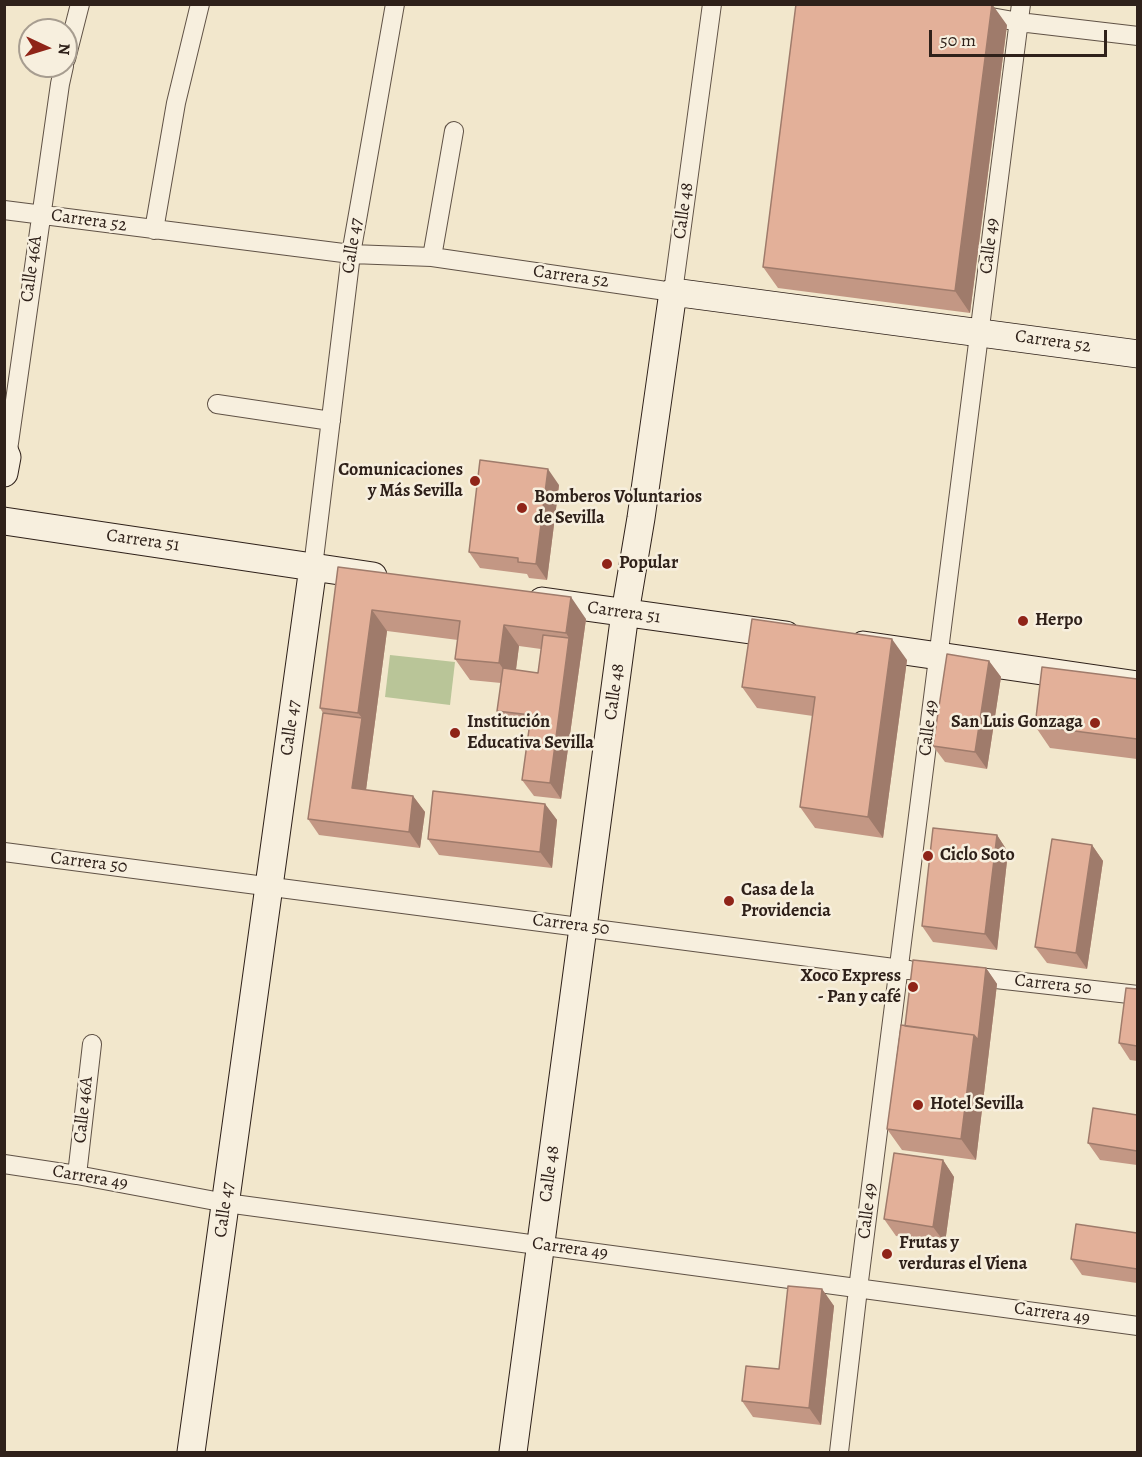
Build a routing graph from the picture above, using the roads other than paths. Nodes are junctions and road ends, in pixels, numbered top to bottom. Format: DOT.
graph roads {
  1 [pos="200,4"];
  2 [pos="395,4"];
  3 [pos="712,4"];
  4 [pos="962,12"];
  5 [pos="1020,13"];
  6 [pos="1137,36"];
  7 [pos="61,78"];
  8 [pos="454,131"];
  9 [pos="4,210"];
  10 [pos="40,214"];
  11 [pos="154,230"];
  12 [pos="351,254"];
  13 [pos="432,257"];
  14 [pos="673,292"];
  15 [pos="979,332"];
  16 [pos="1137,354"];
  17 [pos="218,404"];
  18 [pos="331,421"];
  19 [pos="5,460"];
  20 [pos="4,520"];
  21 [pos="313,567"];
  22 [pos="394,579"];
  23 [pos="521,598"];
  24 [pos="625,613"];
  25 [pos="939,655"];
  26 [pos="1137,685"];
  27 [pos="4,852"];
  28 [pos="269,886"];
  29 [pos="583,927"];
  30 [pos="899,968"];
  31 [pos="922,971"];
  32 [pos="956,975"];
  33 [pos="1137,995"];
  34 [pos="92,1044"];
  35 [pos="4,1164"];
  36 [pos="77,1175"];
  37 [pos="226,1203"];
  38 [pos="541,1245"];
  39 [pos="858,1289"];
  40 [pos="1137,1326"];
  41 [pos="191,1452"];
  42 [pos="513,1452"];
  43 [pos="839,1452"];
  1 -- 11 [label="street"];
  2 -- 12 [label="street, Calle 47"];
  3 -- 14 [label="street, Calle 48"];
  4 -- 5 [label="street"];
  5 -- 6 [label="street"];
  5 -- 15 [label="street, Calle 49"];
  7 -- 10 [label="street, Calle 46A"];
  8 -- 13 [label="street"];
  9 -- 10 [label="street, Carrera 52"];
  10 -- 11 [label="street, Carrera 52"];
  10 -- 19 [label="street, Calle 46A"];
  11 -- 12 [label="street, Carrera 52"];
  12 -- 13 [label="street, Carrera 52"];
  12 -- 18 [label="street, Calle 47"];
  13 -- 14 [label="street, Carrera 52"];
  14 -- 15 [label="main road, Carrera 52"];
  14 -- 24 [label="main road, Calle 48"];
  15 -- 16 [label="main road, Carrera 52"];
  15 -- 25 [label="street, Calle 49"];
  17 -- 18 [label="street"];
  18 -- 21 [label="street, Calle 47"];
  20 -- 21 [label="main road, Carrera 51"];
  21 -- 22 [label="main road, Carrera 51"];
  21 -- 28 [label="main road, Calle 47"];
  23 -- 24 [label="main road, Carrera 51"];
  24 -- 25 [label="main road, Carrera 51"];
  24 -- 29 [label="main road, Calle 48"];
  25 -- 26 [label="main road, Carrera 51"];
  25 -- 30 [label="street, Calle 49"];
  27 -- 28 [label="street, Carrera 50"];
  28 -- 29 [label="street, Carrera 50"];
  28 -- 37 [label="main road, Calle 47"];
  29 -- 30 [label="street, Carrera 50"];
  29 -- 38 [label="main road, Calle 48"];
  30 -- 31 [label="street, Carrera 50"];
  30 -- 39 [label="street, Calle 49"];
  32 -- 33 [label="street, Carrera 50"];
  34 -- 36 [label="street, Calle 46A"];
  35 -- 36 [label="street, Carrera 49"];
  36 -- 37 [label="street, Carrera 49"];
  37 -- 38 [label="street, Carrera 49"];
  37 -- 41 [label="main road, Calle 47"];
  38 -- 39 [label="street, Carrera 49"];
  38 -- 42 [label="main road, Calle 48"];
  39 -- 40 [label="street, Carrera 49"];
  39 -- 43 [label="street, Calle 49"];
}
